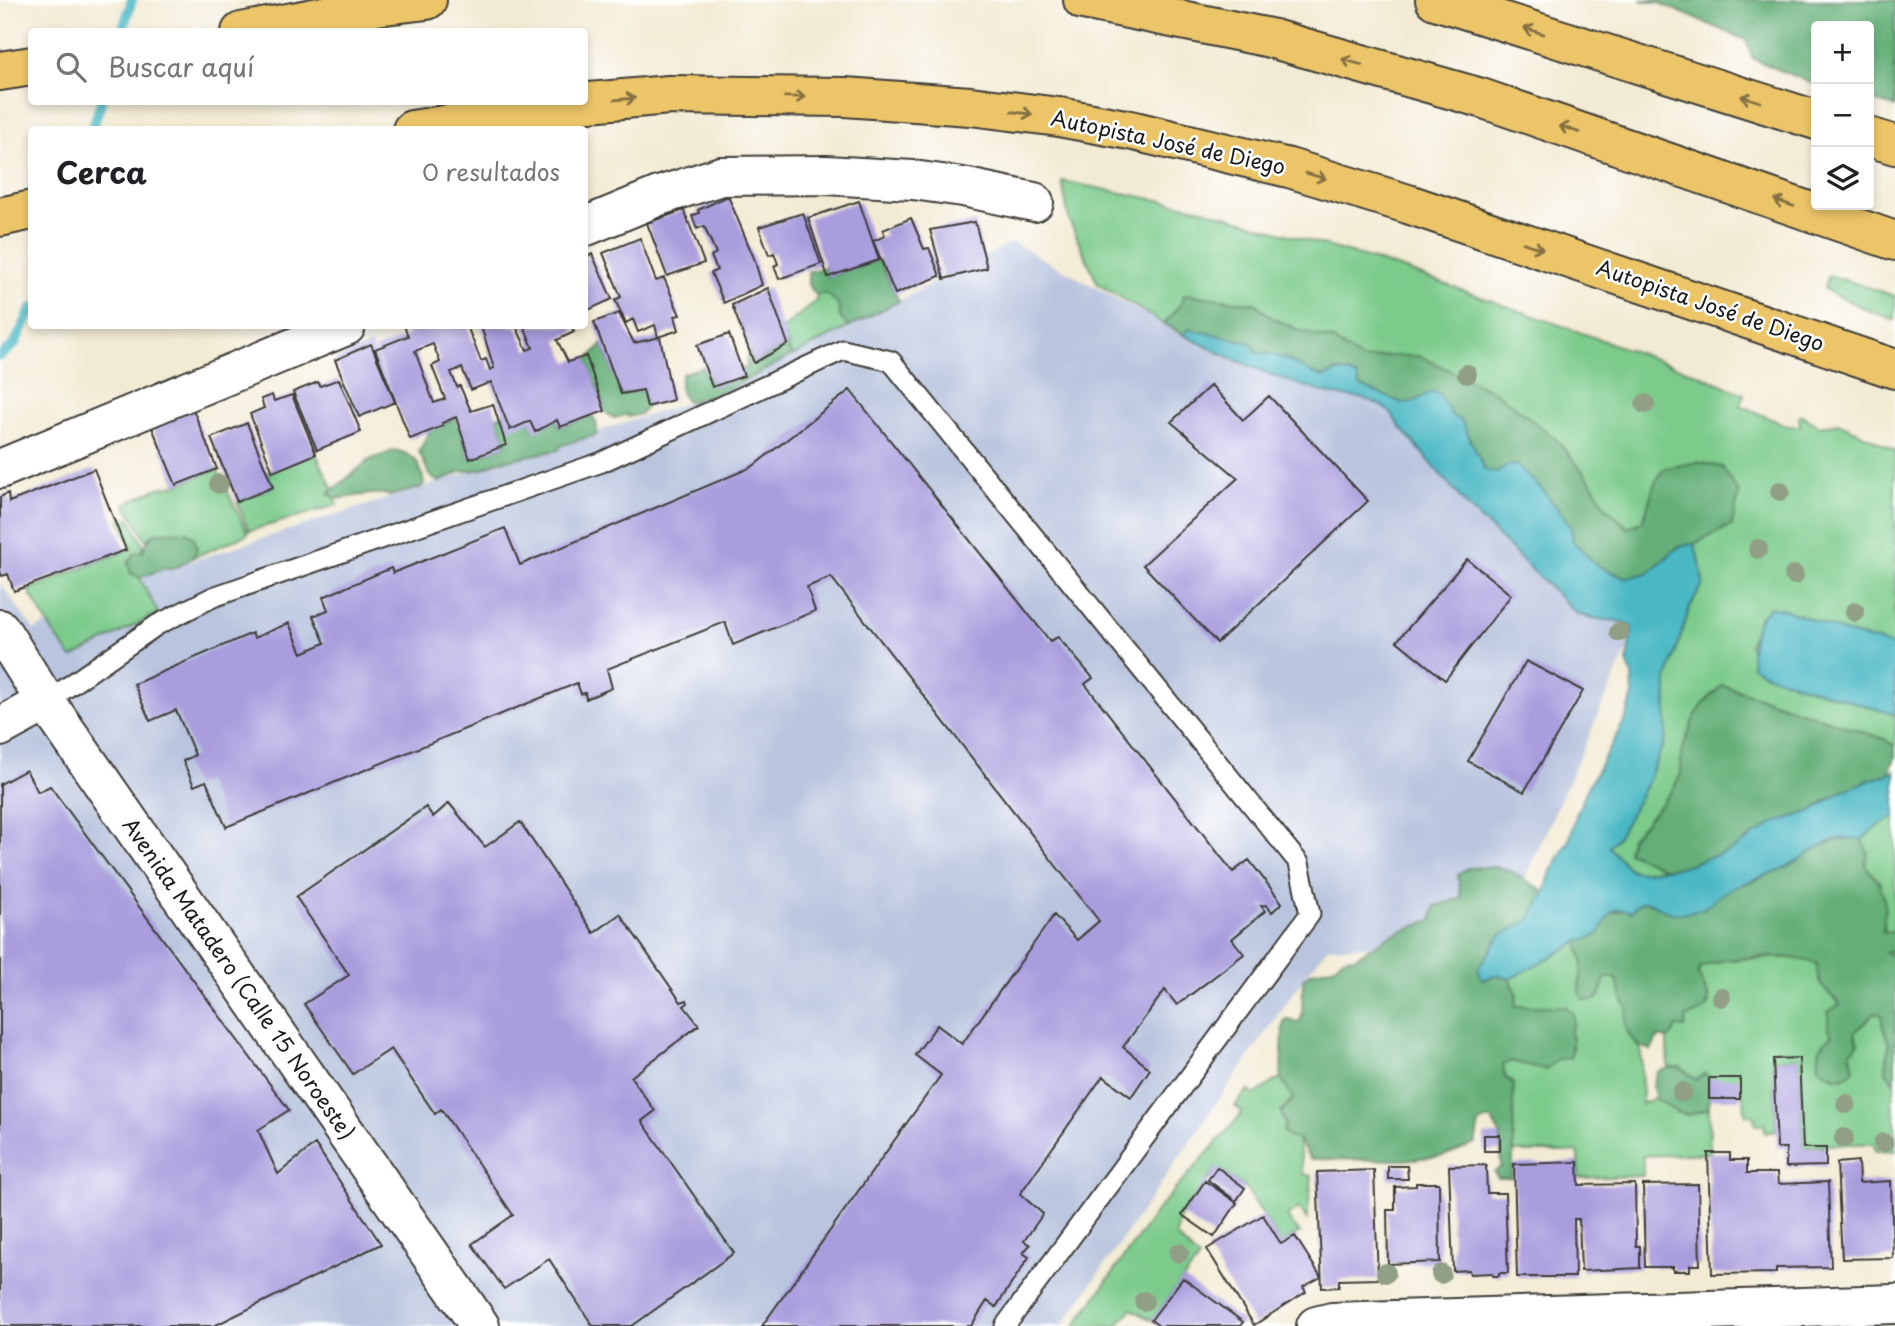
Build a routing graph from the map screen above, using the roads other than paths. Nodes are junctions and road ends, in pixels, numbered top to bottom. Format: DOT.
graph roads {
  1 [pos="427,0"];
  2 [pos="1083,0"];
  3 [pos="1435,0"];
  4 [pos="261,28"];
  5 [pos="28,67"];
  6 [pos="0,71"];
  7 [pos="588,102"];
  8 [pos="570,105"];
  9 [pos="1811,118"];
  10 [pos="437,126"];
  11 [pos="1874,138"];
  12 [pos="1895,145"];
  13 [pos="1034,202"];
  14 [pos="28,211"];
  15 [pos="0,217"];
  16 [pos="588,225"];
  17 [pos="1895,241"];
  18 [pos="339,329"];
  19 [pos="1895,369"];
  20 [pos="0,469"];
  21 [pos="0,629"];
  22 [pos="46,702"];
  23 [pos="0,727"];
  24 [pos="1895,1304"];
  25 [pos="480,1326"];
  26 [pos="1005,1326"];
  27 [pos="1316,1326"];
  1 -- 4 [label="highway"];
  17 -- 2 [label="highway, one-way"];
  9 -- 3 [label="highway, one-way"];
  5 -- 6 [label="highway"];
  7 -- 19 [label="highway, Autopista José de Diego, one-way"];
  10 -- 8 [label="highway, Autopista José de Diego, one-way"];
  11 -- 12 [label="highway"];
  13 -- 16 [label="street"];
  14 -- 15 [label="highway"];
  18 -- 20 [label="street"];
  21 -- 22 [label="street, Avenida Matadero (Calle 15 Noroeste)"];
  22 -- 23 [label="street"];
  22 -- 25 [label="street, Avenida Matadero (Calle 15 Noroeste)"];
  22 -- 26 [label="lane"];
  24 -- 27 [label="street"];
}
